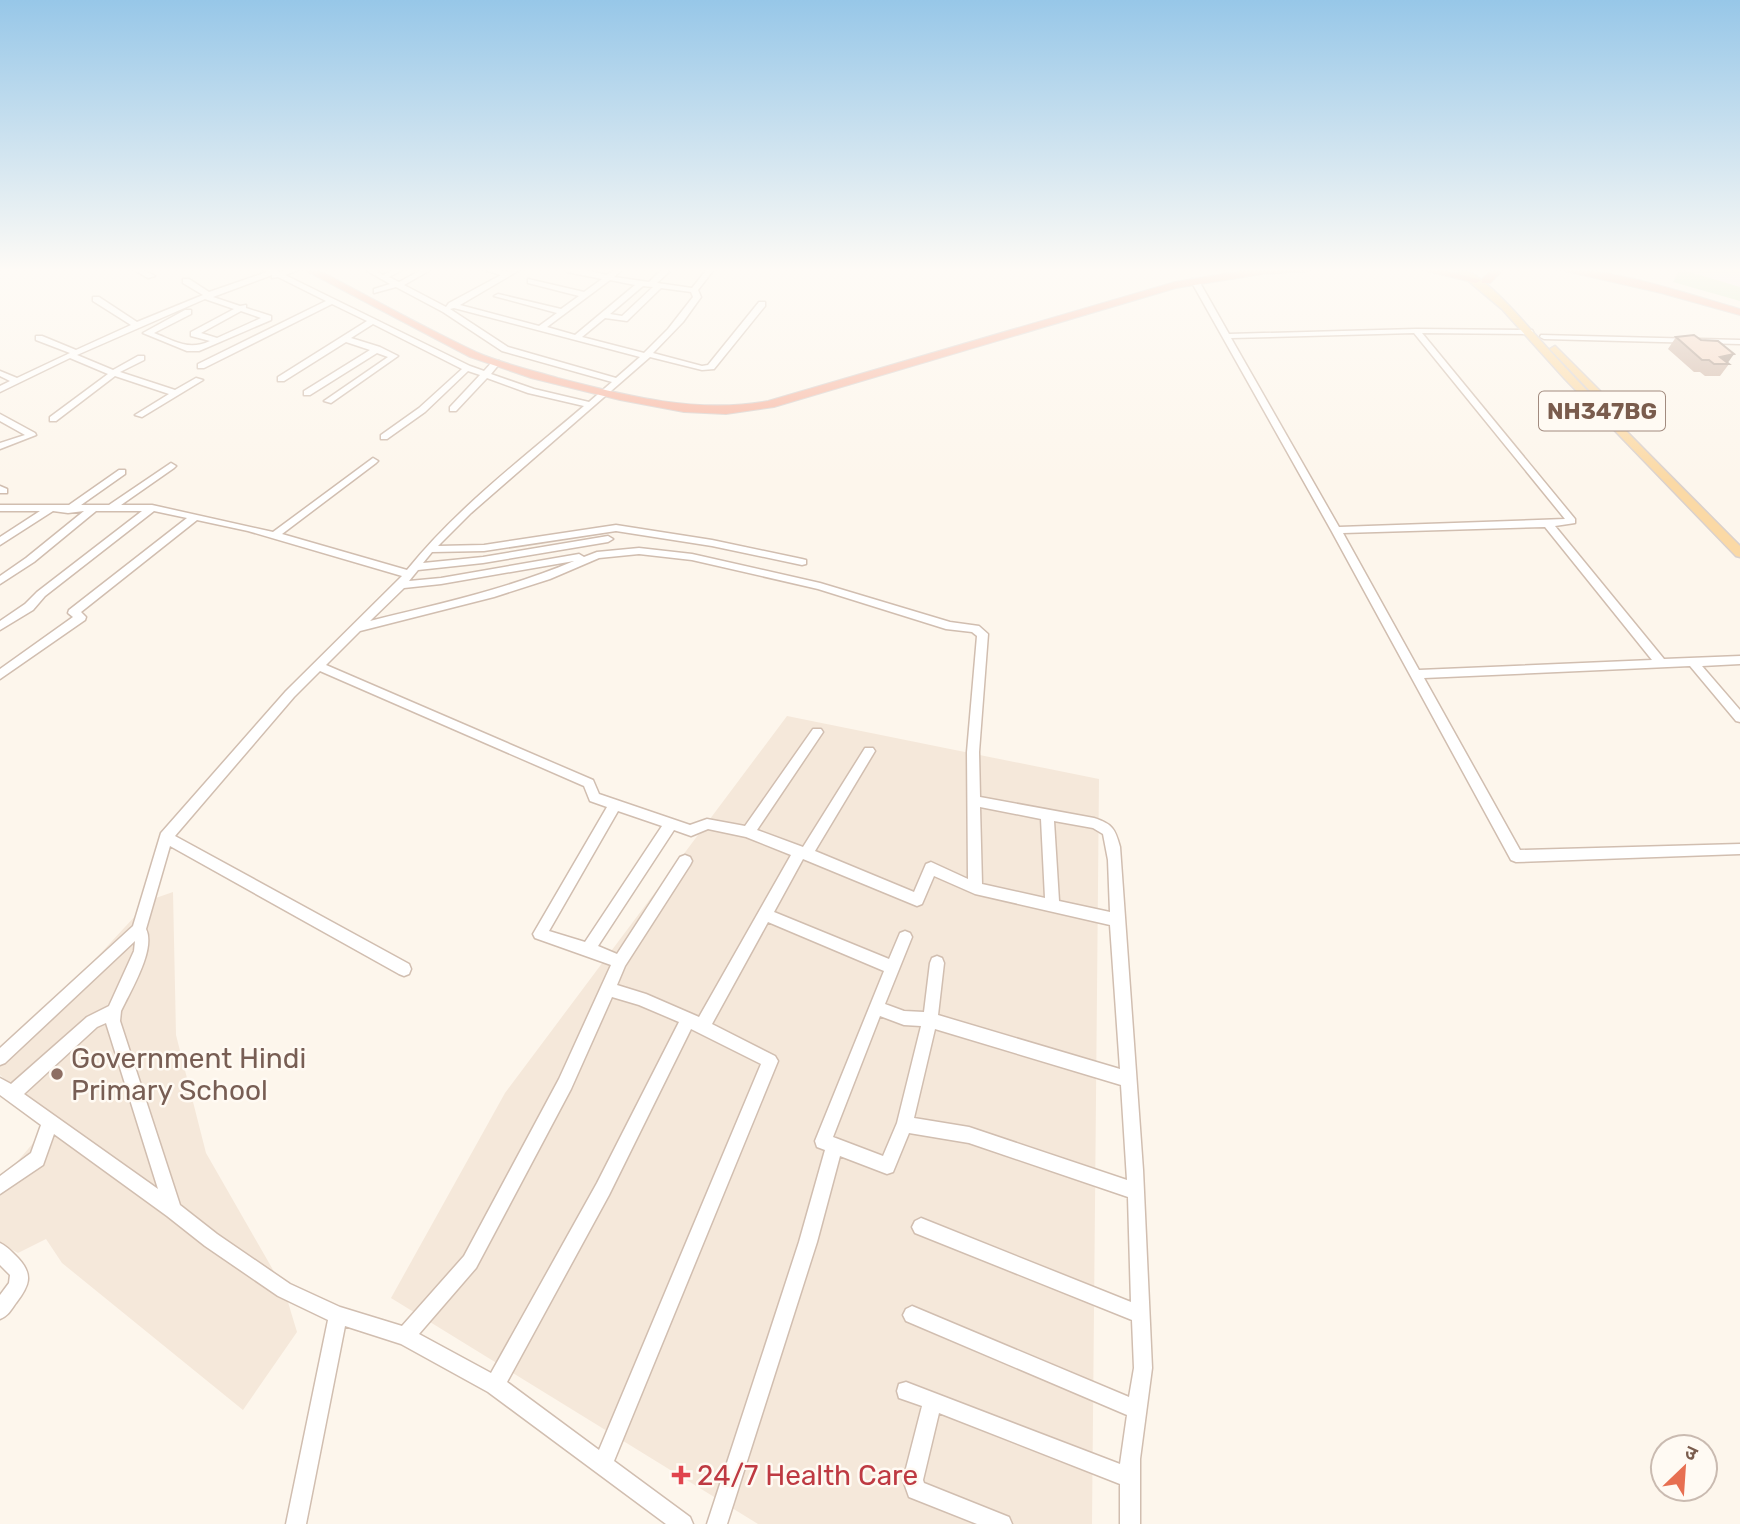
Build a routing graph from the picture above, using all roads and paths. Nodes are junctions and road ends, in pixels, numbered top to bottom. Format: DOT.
graph roads {
  1 [pos="41,339"];
  2 [pos="104,339"];
  3 [pos="165,339"];
  4 [pos="212,339"];
  5 [pos="222,339"];
  6 [pos="255,339"];
  7 [pos="346,339"];
  8 [pos="407,339"];
  9 [pos="444,339"];
  10 [pos="469,339"];
  11 [pos="492,339"];
  12 [pos="586,339"];
  13 [pos="662,339"];
  14 [pos="733,339"];
  15 [pos="954,339"];
  16 [pos="992,339"];
  17 [pos="1228,339"];
  18 [pos="1423,339"];
  19 [pos="1535,339"];
  20 [pos="1545,339"];
  21 [pos="1588,339"];
  22 [pos="218,341"];
  23 [pos="1739,343"];
  24 [pos="457,346"];
  25 [pos="235,349"];
  26 [pos="377,349"];
  27 [pos="433,352"];
  28 [pos="72,353"];
  29 [pos="648,355"];
  30 [pos="141,358"];
  31 [pos="496,363"];
  32 [pos="201,366"];
  33 [pos="467,368"];
  34 [pos="0,373"];
  35 [pos="114,373"];
  36 [pos="486,374"];
  37 [pos="281,379"];
  38 [pos="199,380"];
  39 [pos="17,381"];
  40 [pos="611,387"];
  41 [pos="0,389"];
  42 [pos="176,393"];
  43 [pos="307,393"];
  44 [pos="328,401"];
  45 [pos="590,405"];
  46 [pos="453,409"];
  47 [pos="138,415"];
  48 [pos="0,418"];
  49 [pos="53,419"];
  50 [pos="384,437"];
  51 [pos="0,446"];
  52 [pos="373,461"];
  53 [pos="171,466"];
  54 [pos="122,472"];
  55 [pos="112,507"];
  56 [pos="0,508"];
  57 [pos="94,508"];
  58 [pos="152,508"];
  59 [pos="50,509"];
  60 [pos="68,510"];
  61 [pos="195,517"];
  62 [pos="1548,524"];
  63 [pos="1336,530"];
  64 [pos="275,535"];
  65 [pos="608,539"];
  66 [pos="0,542"];
  67 [pos="1740,542"];
  68 [pos="429,549"];
  69 [pos="1740,553"];
  70 [pos="597,555"];
  71 [pos="802,562"];
  72 [pos="413,571"];
  73 [pos="0,581"];
  74 [pos="400,585"];
  75 [pos="0,626"];
  76 [pos="359,628"];
  77 [pos="1740,660"];
  78 [pos="1693,662"];
  79 [pos="1661,663"];
  80 [pos="318,666"];
  81 [pos="1416,674"];
  82 [pos="0,675"];
  83 [pos="1740,718"];
  84 [pos="817,732"];
  85 [pos="869,751"];
  86 [pos="973,801"];
  87 [pos="615,804"];
  88 [pos="1047,814"];
  89 [pos="671,824"];
  90 [pos="748,832"];
  91 [pos="166,837"];
  92 [pos="1740,849"];
  93 [pos="803,853"];
  94 [pos="685,861"];
  95 [pos="975,888"];
  96 [pos="1052,905"];
  97 [pos="764,914"];
  98 [pos="1117,920"];
  99 [pos="139,929"];
  100 [pos="905,937"];
  101 [pos="588,948"];
  102 [pos="620,962"];
  103 [pos="937,963"];
  104 [pos="893,968"];
  105 [pos="404,969"];
  106 [pos="608,989"];
  107 [pos="876,1007"];
  108 [pos="114,1011"];
  109 [pos="930,1020"];
  110 [pos="695,1023"];
  111 [pos="0,1058"];
  112 [pos="1128,1079"];
  113 [pos="6,1090"];
  114 [pos="51,1121"];
  115 [pos="905,1124"];
  116 [pos="835,1145"];
  117 [pos="0,1186"];
  118 [pos="1135,1191"];
  119 [pos="173,1210"];
  120 [pos="921,1227"];
  121 [pos="0,1252"];
  122 [pos="0,1310"];
  123 [pos="912,1314"];
  124 [pos="1140,1314"];
  125 [pos="338,1315"];
  126 [pos="405,1336"];
  127 [pos="495,1385"];
  128 [pos="906,1391"];
  129 [pos="933,1401"];
  130 [pos="1137,1410"];
  131 [pos="603,1463"];
  132 [pos="1130,1478"];
  133 [pos="296,1524"];
  134 [pos="683,1524"];
  135 [pos="717,1524"];
  136 [pos="1002,1524"];
  137 [pos="1130,1524"];
  1 -- 28 [label="street"];
  2 -- 28 [label="street"];
  3 -- 22 [label="street"];
  4 -- 22 [label="street"];
  5 -- 22 [label="street"];
  6 -- 25 [label="street"];
  7 -- 26 [label="street"];
  7 -- 37 [label="street"];
  8 -- 27 [label="street"];
  9 -- 24 [label="highway"];
  10 -- 40 [label="highway"];
  11 -- 40 [label="street"];
  12 -- 29 [label="street"];
  13 -- 29 [label="street"];
  14 -- 29 [label="street"];
  15 -- 40 [label="highway"];
  16 -- 40 [label="highway"];
  17 -- 63 [label="street"];
  18 -- 62 [label="street"];
  19 -- 69 [label="main road, NH347BG"];
  20 -- 67 [label="main road, NH347BG"];
  21 -- 23 [label="street"];
  22 -- 25 [label="street"];
  24 -- 27 [label="highway"];
  24 -- 31 [label="highway"];
  25 -- 32 [label="street"];
  26 -- 43 [label="street"];
  26 -- 44 [label="street"];
  27 -- 33 [label="street"];
  28 -- 35 [label="street"];
  28 -- 39 [label="street"];
  29 -- 40 [label="street"];
  30 -- 35 [label="street"];
  31 -- 36 [label="street"];
  31 -- 40 [label="highway"];
  33 -- 36 [label="street"];
  33 -- 50 [label="street"];
  34 -- 39 [label="street"];
  35 -- 42 [label="street"];
  35 -- 49 [label="street"];
  36 -- 45 [label="street"];
  36 -- 46 [label="street"];
  38 -- 42 [label="street"];
  39 -- 41 [label="street"];
  40 -- 45 [label="street"];
  42 -- 47 [label="street"];
  45 -- 68 [label="street"];
  48 -- 51 [label="street"];
  52 -- 64 [label="street"];
  53 -- 55 [label="street"];
  54 -- 60 [label="street"];
  55 -- 57 [label="street"];
  55 -- 58 [label="street"];
  56 -- 59 [label="street"];
  57 -- 60 [label="street"];
  57 -- 73 [label="street"];
  58 -- 61 [label="street"];
  58 -- 75 [label="street"];
  59 -- 60 [label="street"];
  59 -- 66 [label="street"];
  61 -- 64 [label="street"];
  61 -- 82 [label="street"];
  62 -- 63 [label="street"];
  62 -- 79 [label="street"];
  63 -- 81 [label="street"];
  64 -- 72 [label="street"];
  65 -- 72 [label="street"];
  68 -- 71 [label="street"];
  68 -- 72 [label="street"];
  70 -- 74 [label="street"];
  70 -- 76 [label="street"];
  70 -- 86 [label="street"];
  72 -- 74 [label="street"];
  74 -- 76 [label="street"];
  76 -- 80 [label="street"];
  77 -- 78 [label="street"];
  78 -- 79 [label="street"];
  78 -- 83 [label="street"];
  79 -- 81 [label="street"];
  80 -- 87 [label="street"];
  80 -- 91 [label="street"];
  81 -- 92 [label="street"];
  84 -- 90 [label="street"];
  85 -- 93 [label="street"];
  86 -- 88 [label="street"];
  86 -- 95 [label="street"];
  87 -- 89 [label="street"];
  87 -- 101 [label="street"];
  88 -- 96 [label="street"];
  88 -- 98 [label="street"];
  89 -- 90 [label="street"];
  89 -- 101 [label="street"];
  90 -- 93 [label="street"];
  91 -- 99 [label="street"];
  91 -- 105 [label="street"];
  93 -- 95 [label="street"];
  93 -- 97 [label="street"];
  94 -- 102 [label="street"];
  95 -- 96 [label="street"];
  96 -- 98 [label="street"];
  97 -- 104 [label="street"];
  97 -- 110 [label="street"];
  98 -- 112 [label="street"];
  99 -- 108 [label="street"];
  99 -- 111 [label="street"];
  100 -- 104 [label="street"];
  101 -- 102 [label="street"];
  102 -- 106 [label="street"];
  103 -- 109 [label="street"];
  104 -- 107 [label="street"];
  106 -- 110 [label="street"];
  106 -- 126 [label="street"];
  107 -- 109 [label="street"];
  107 -- 116 [label="street"];
  108 -- 113 [label="street"];
  108 -- 119 [label="street"];
  109 -- 112 [label="street"];
  109 -- 115 [label="street"];
  110 -- 127 [label="street"];
  110 -- 131 [label="street"];
  112 -- 118 [label="street"];
  113 -- 114 [label="street"];
  114 -- 117 [label="street"];
  114 -- 119 [label="street"];
  115 -- 116 [label="street"];
  115 -- 118 [label="street"];
  116 -- 135 [label="street"];
  118 -- 124 [label="street"];
  119 -- 125 [label="street"];
  120 -- 124 [label="street"];
  121 -- 122 [label="street"];
  123 -- 130 [label="street"];
  124 -- 130 [label="street"];
  125 -- 126 [label="street"];
  125 -- 133 [label="street"];
  126 -- 127 [label="street"];
  127 -- 131 [label="street"];
  128 -- 129 [label="street"];
  129 -- 132 [label="street"];
  129 -- 136 [label="street"];
  130 -- 132 [label="street"];
  131 -- 134 [label="street"];
  132 -- 137 [label="street"];
}
